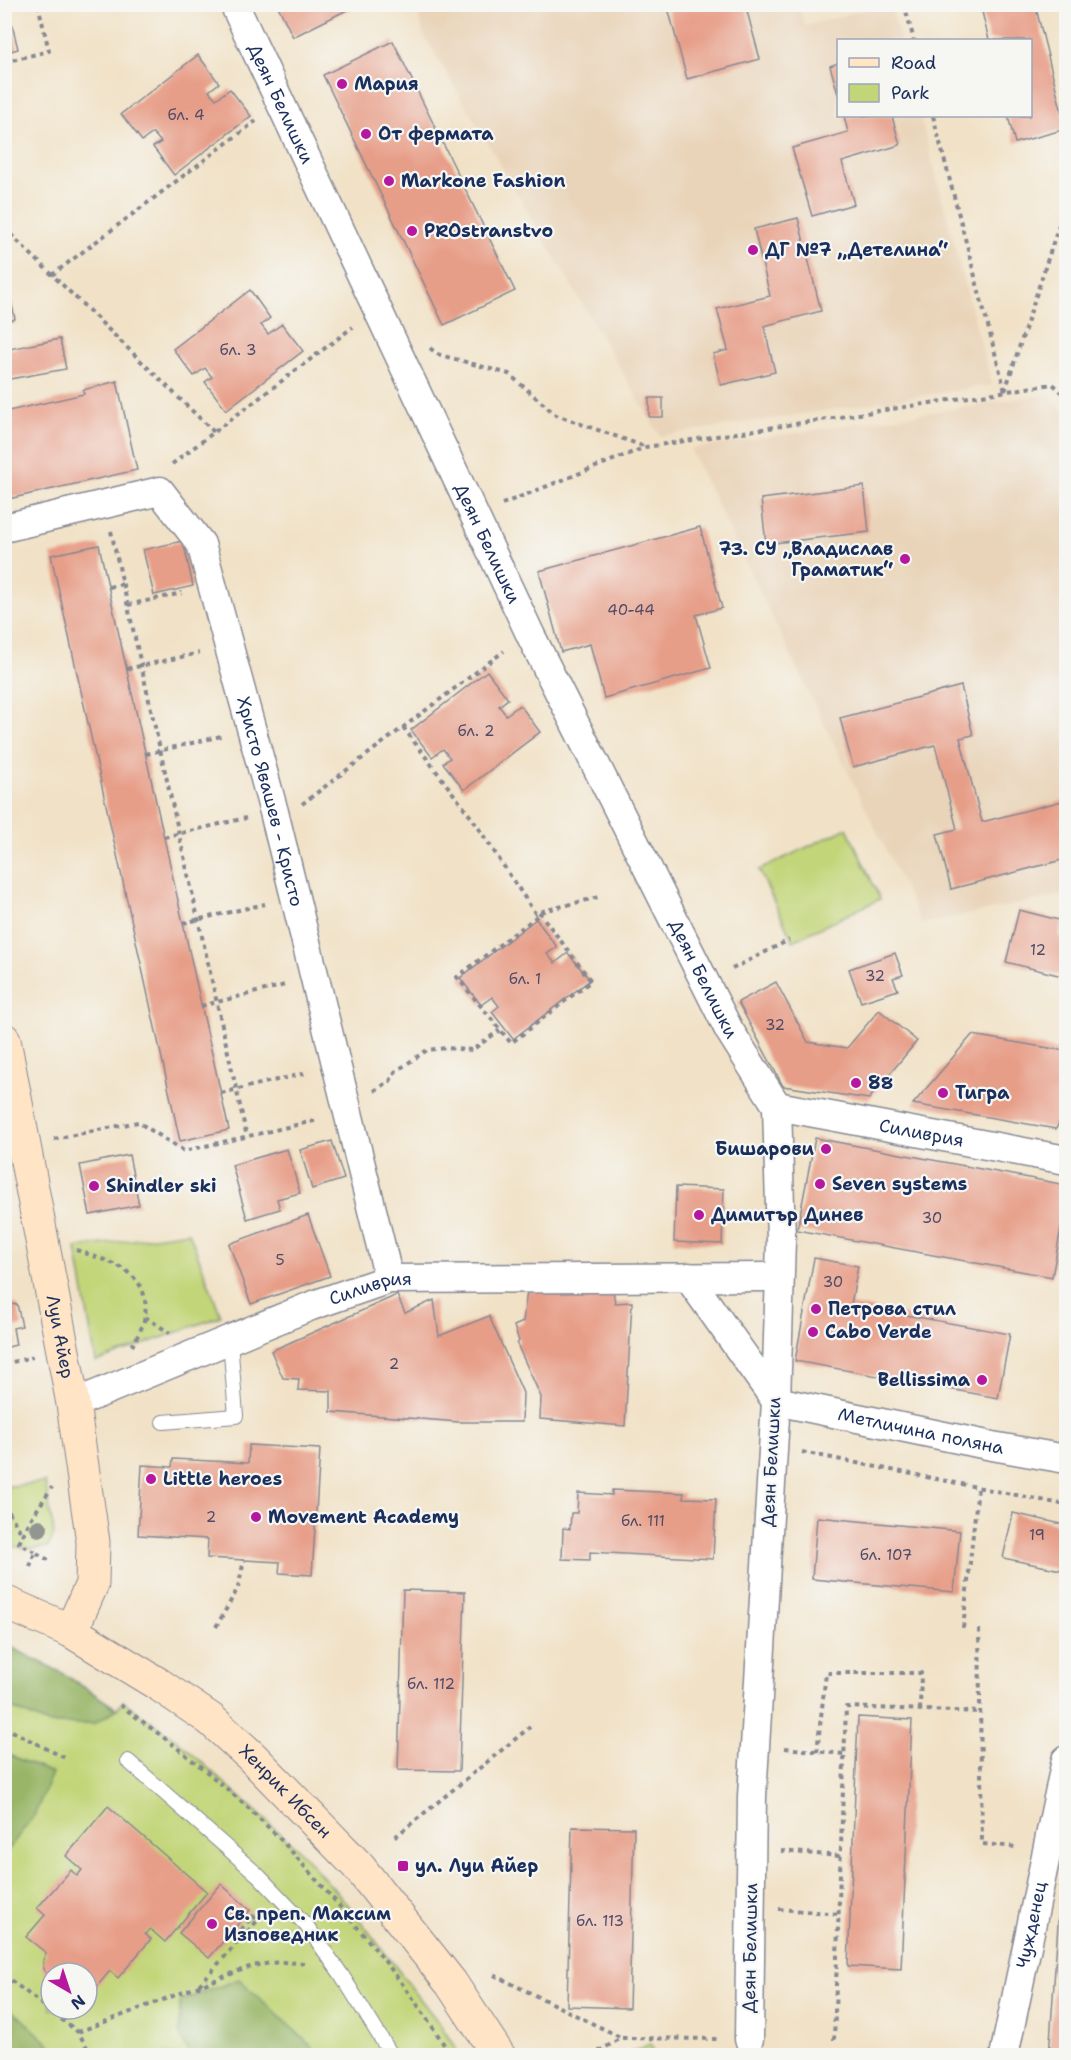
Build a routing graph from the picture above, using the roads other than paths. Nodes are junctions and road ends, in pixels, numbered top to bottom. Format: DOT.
graph roads {
  1 [pos="234,4"];
  2 [pos="4,528"];
  3 [pos="4,1040"];
  4 [pos="777,1106"];
  5 [pos="1066,1160"];
  6 [pos="688,1277"];
  7 [pos="778,1277"];
  8 [pos="389,1280"];
  9 [pos="230,1340"];
  10 [pos="776,1401"];
  11 [pos="73,1404"];
  12 [pos="163,1422"];
  13 [pos="1066,1459"];
  14 [pos="4,1602"];
  15 [pos="71,1631"];
  16 [pos="1066,1760"];
  17 [pos="128,1761"];
  18 [pos="749,2039"];
  19 [pos="392,2055"];
  20 [pos="499,2055"];
  21 [pos="1004,2055"];
  1 -- 4 [label="street, Деян Белишки"];
  2 -- 8 [label="street, Христо Явашев - Кристо"];
  3 -- 11 [label="main road, Луи Айер"];
  4 -- 5 [label="street, Силиврия"];
  4 -- 7 [label="street, Деян Белишки"];
  6 -- 7 [label="street, Силиврия"];
  6 -- 8 [label="street, Силиврия"];
  6 -- 10 [label="street"];
  7 -- 10 [label="street, Деян Белишки"];
  8 -- 9 [label="street, Силиврия"];
  9 -- 11 [label="street, Силиврия"];
  9 -- 12 [label="lane"];
  10 -- 13 [label="street, Метличина поляна"];
  10 -- 18 [label="street, Деян Белишки"];
  11 -- 15 [label="main road, Луи Айер"];
  14 -- 15 [label="main road, Хенрик Ибсен"];
  15 -- 20 [label="main road, Хенрик Ибсен"];
  16 -- 21 [label="street, Чужденец"];
  17 -- 19 [label="lane"];
}
